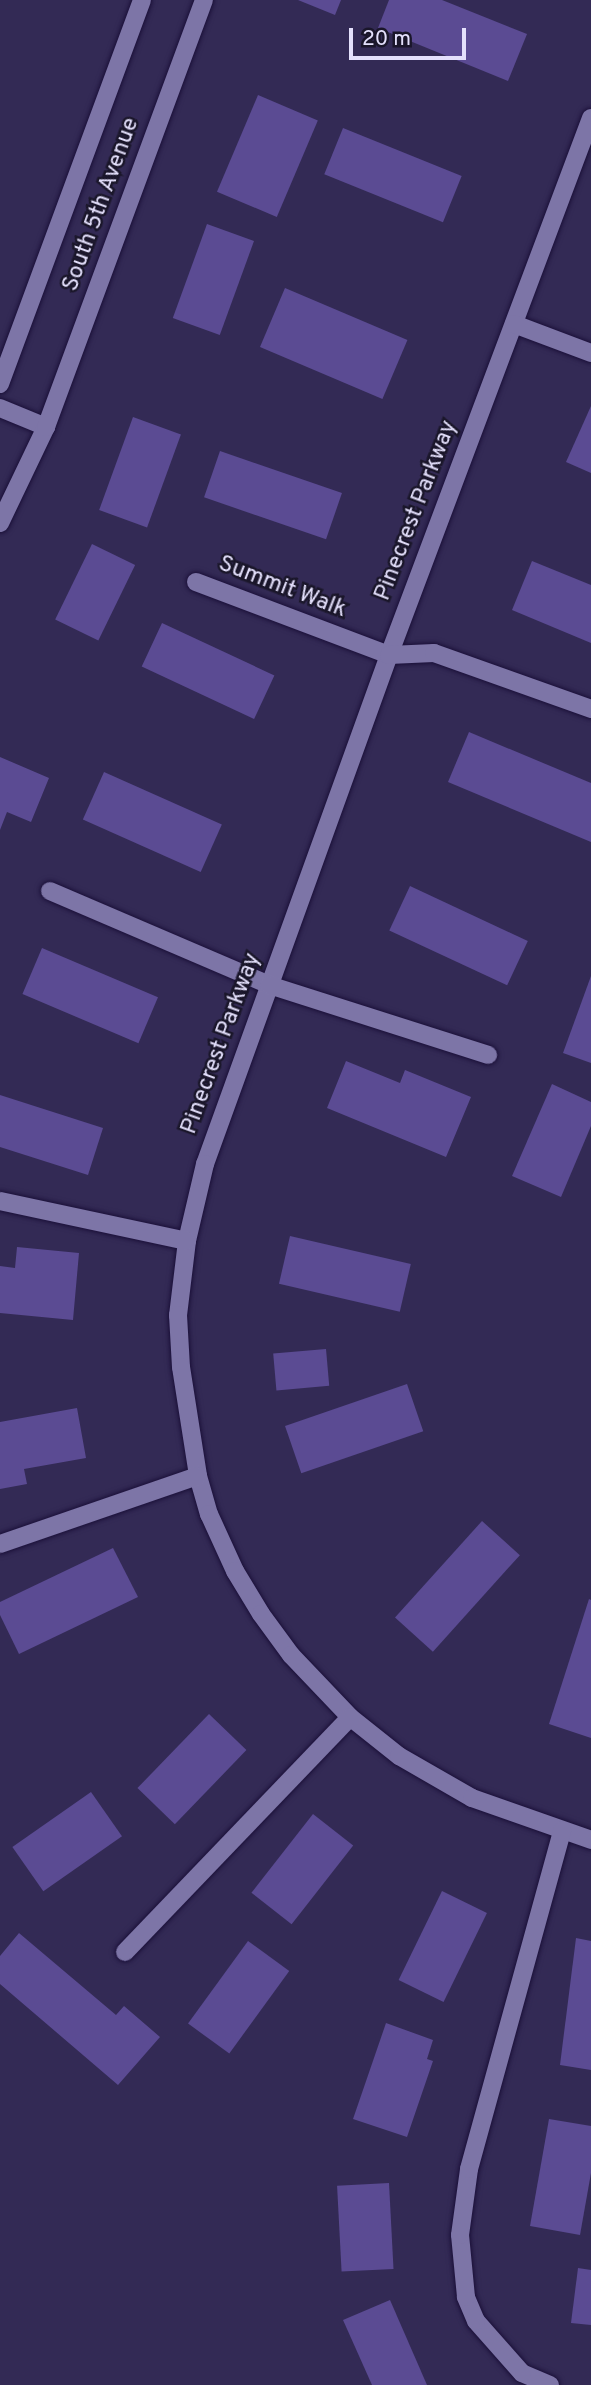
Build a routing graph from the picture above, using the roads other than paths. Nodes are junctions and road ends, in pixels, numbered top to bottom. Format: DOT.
graph roads {
  1 [pos="142,0"];
  2 [pos="204,0"];
  3 [pos="591,118"];
  4 [pos="514,324"];
  5 [pos="591,353"];
  6 [pos="0,384"];
  7 [pos="0,408"];
  8 [pos="46,428"];
  9 [pos="0,523"];
  10 [pos="196,582"];
  11 [pos="389,655"];
  12 [pos="591,709"];
  13 [pos="50,891"];
  14 [pos="269,985"];
  15 [pos="488,1055"];
  16 [pos="0,1201"];
  17 [pos="187,1241"];
  18 [pos="198,1476"];
  19 [pos="0,1544"];
  20 [pos="350,1717"];
  21 [pos="562,1831"];
  22 [pos="591,1840"];
  23 [pos="125,1952"];
  24 [pos="550,2385"];
  1 -- 6 [label="street, South 5th Avenue"];
  2 -- 8 [label="street, South 5th Avenue"];
  3 -- 4 [label="street, Pinecrest Parkway"];
  4 -- 5 [label="street"];
  4 -- 11 [label="street, Pinecrest Parkway"];
  7 -- 8 [label="street"];
  8 -- 9 [label="street, South 5th Avenue"];
  10 -- 11 [label="street, Summit Walk"];
  11 -- 12 [label="street, Summit Walk"];
  11 -- 14 [label="street, Pinecrest Parkway"];
  13 -- 14 [label="street"];
  14 -- 15 [label="street"];
  14 -- 17 [label="street, Pinecrest Parkway"];
  16 -- 17 [label="street"];
  17 -- 18 [label="street, Pinecrest Parkway"];
  18 -- 19 [label="street"];
  18 -- 20 [label="street, Pinecrest Parkway"];
  20 -- 21 [label="street, Pinecrest Parkway"];
  20 -- 23 [label="street"];
  21 -- 22 [label="street, Pinecrest Parkway"];
  21 -- 24 [label="street"];
}
